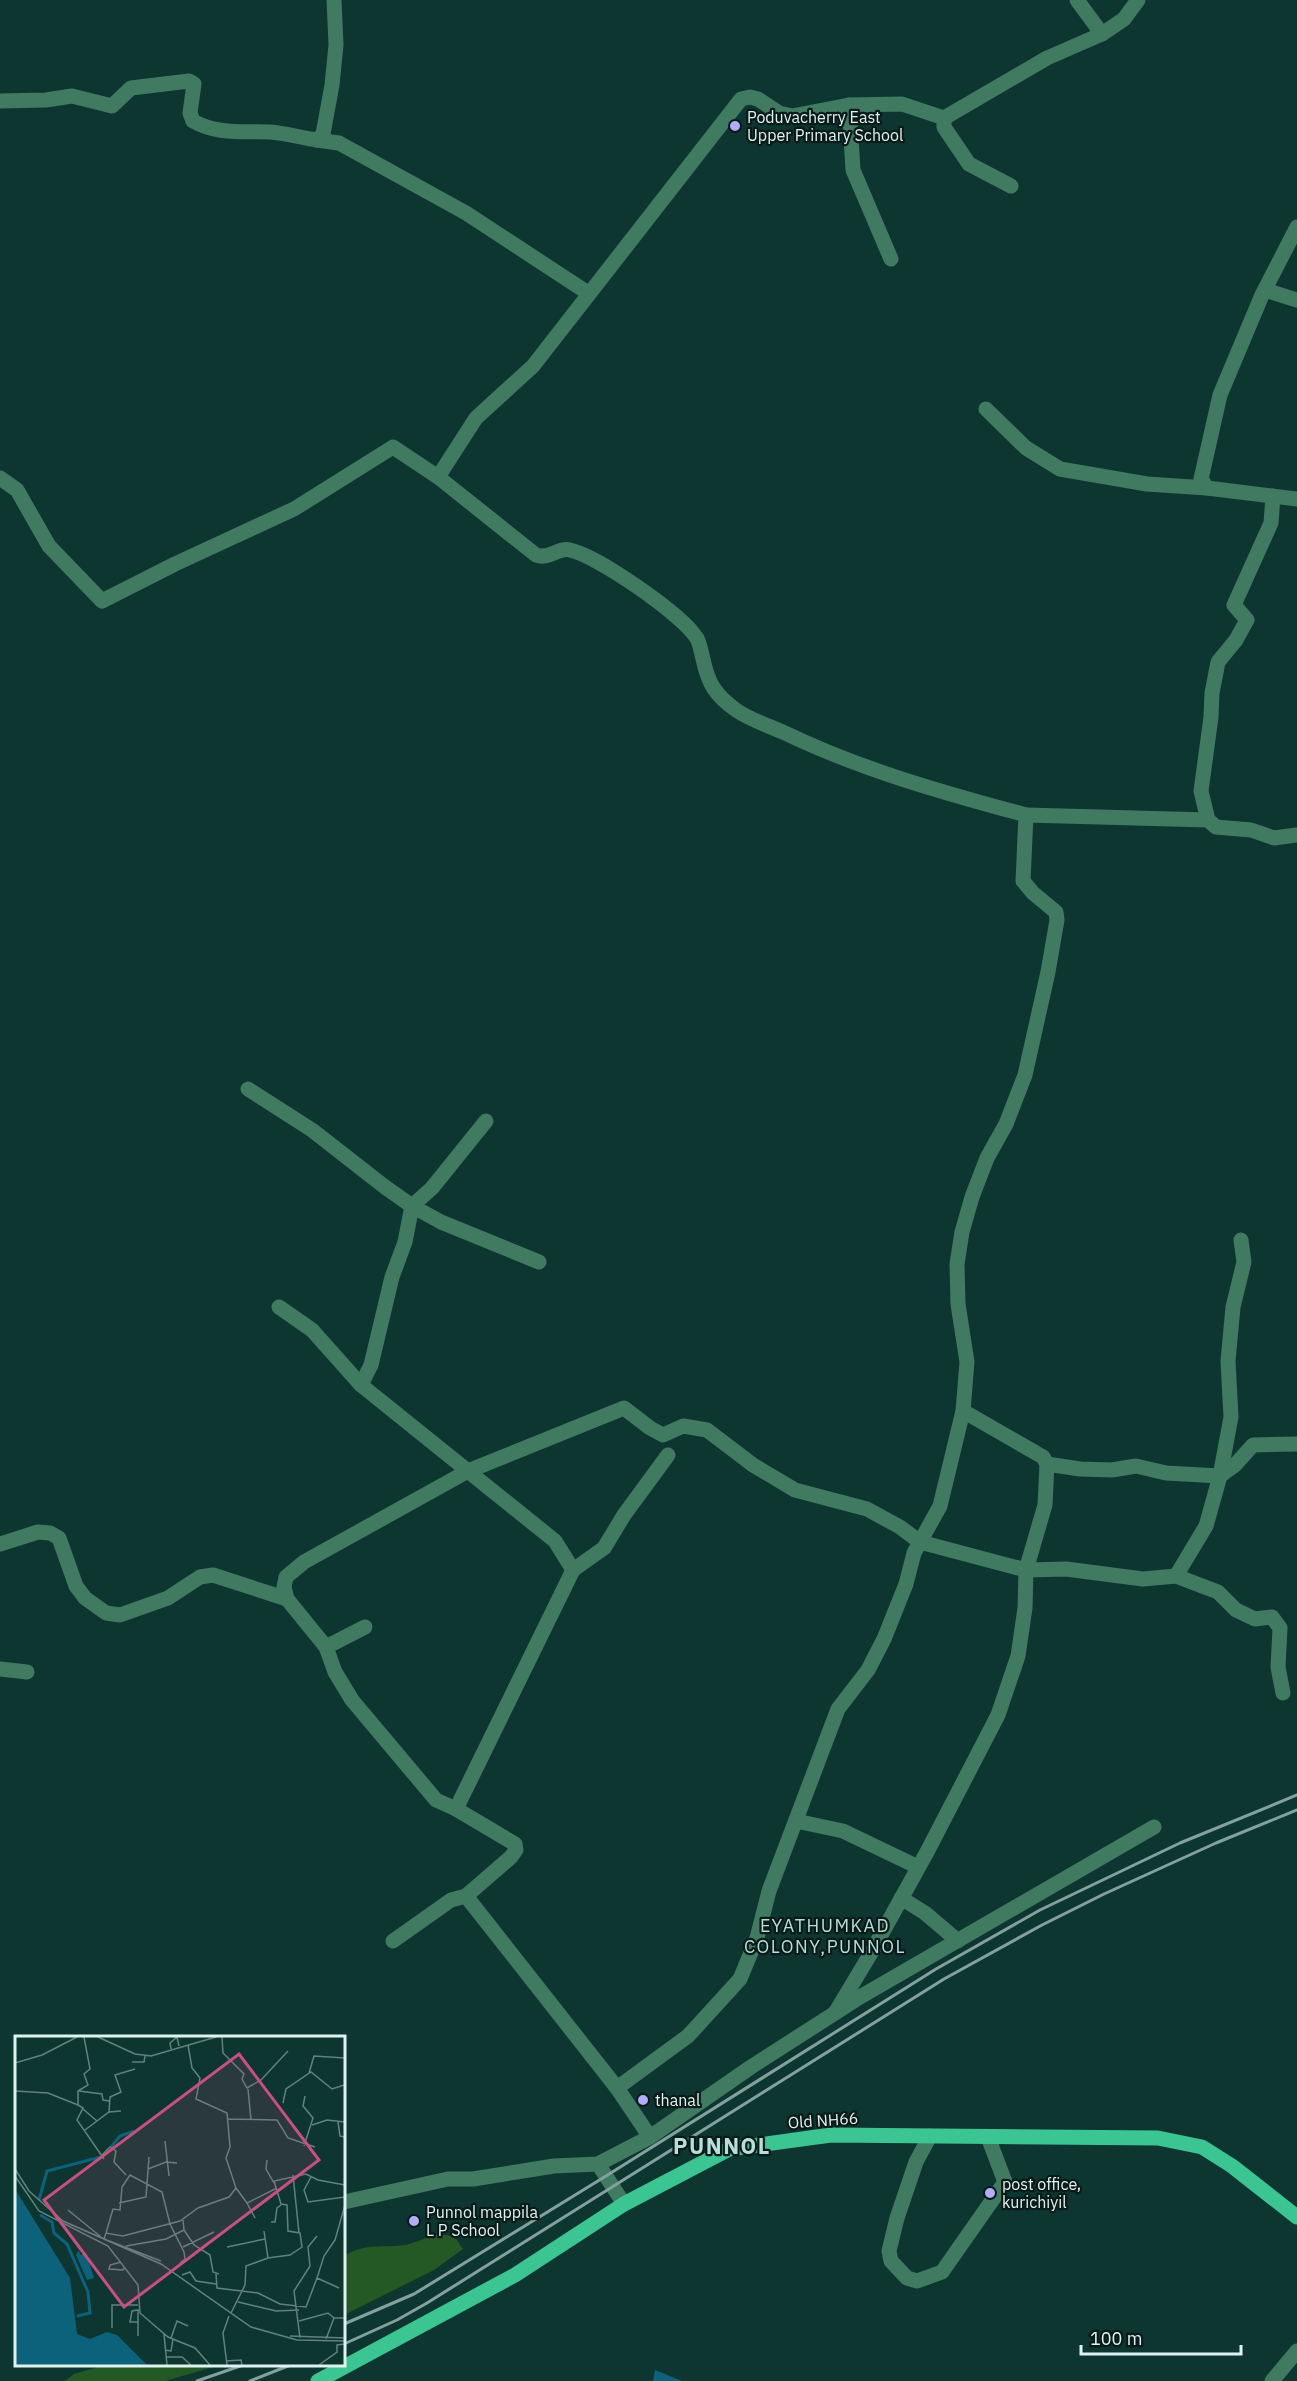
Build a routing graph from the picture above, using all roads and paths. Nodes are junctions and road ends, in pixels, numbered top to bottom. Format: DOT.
graph roads {
  1 [pos="334,0"];
  2 [pos="1077,0"];
  3 [pos="1138,0"];
  4 [pos="1102,34"];
  5 [pos="0,101"];
  6 [pos="849,105"];
  7 [pos="944,118"];
  8 [pos="317,140"];
  9 [pos="1011,186"];
  10 [pos="1297,227"];
  11 [pos="891,259"];
  12 [pos="1265,291"];
  13 [pos="588,293"];
  14 [pos="1297,300"];
  15 [pos="987,410"];
  16 [pos="438,477"];
  17 [pos="0,478"];
  18 [pos="1207,488"];
  19 [pos="1273,496"];
  20 [pos="1297,499"];
  21 [pos="1026,815"];
  22 [pos="1208,820"];
  23 [pos="1297,835"];
  24 [pos="248,1089"];
  25 [pos="486,1121"];
  26 [pos="412,1206"];
  27 [pos="1241,1240"];
  28 [pos="539,1262"];
  29 [pos="279,1307"];
  30 [pos="361,1385"];
  31 [pos="963,1412"];
  32 [pos="1297,1444"];
  33 [pos="668,1455"];
  34 [pos="1047,1464"];
  35 [pos="468,1471"];
  36 [pos="1220,1476"];
  37 [pos="920,1542"];
  38 [pos="0,1544"];
  39 [pos="573,1570"];
  40 [pos="1026,1570"];
  41 [pos="1176,1576"];
  42 [pos="287,1599"];
  43 [pos="364,1627"];
  44 [pos="326,1647"];
  45 [pos="1,1669"];
  46 [pos="27,1672"];
  47 [pos="1283,1693"];
  48 [pos="456,1809"];
  49 [pos="796,1821"];
  50 [pos="1154,1827"];
  51 [pos="918,1867"];
  52 [pos="466,1896"];
  53 [pos="901,1898"];
  54 [pos="393,1941"];
  55 [pos="958,1941"];
  56 [pos="835,2013"];
  57 [pos="617,2088"];
  58 [pos="930,2136"];
  59 [pos="650,2137"];
  60 [pos="988,2137"];
  61 [pos="598,2164"];
  62 [pos="345,2202"];
  63 [pos="624,2204"];
  64 [pos="1297,2217"];
  65 [pos="1297,2351"];
  66 [pos="318,2381"];
  67 [pos="1272,2381"];
  1 -- 8 [label="street"];
  2 -- 4 [label="street"];
  3 -- 4 [label="street"];
  4 -- 7 [label="street"];
  5 -- 8 [label="street"];
  6 -- 7 [label="street"];
  6 -- 11 [label="street"];
  6 -- 13 [label="street"];
  7 -- 9 [label="street"];
  8 -- 13 [label="street"];
  10 -- 12 [label="street"];
  12 -- 14 [label="street"];
  12 -- 18 [label="street"];
  13 -- 16 [label="street"];
  15 -- 18 [label="street"];
  16 -- 17 [label="street"];
  16 -- 21 [label="street"];
  18 -- 19 [label="street"];
  19 -- 20 [label="street"];
  19 -- 22 [label="street"];
  21 -- 22 [label="street"];
  21 -- 31 [label="street"];
  22 -- 23 [label="street"];
  24 -- 26 [label="street"];
  25 -- 26 [label="street"];
  26 -- 28 [label="street"];
  26 -- 30 [label="street"];
  27 -- 36 [label="street"];
  29 -- 30 [label="street"];
  30 -- 35 [label="street"];
  31 -- 34 [label="street"];
  31 -- 37 [label="street"];
  32 -- 36 [label="street"];
  33 -- 39 [label="street"];
  34 -- 36 [label="street"];
  34 -- 40 [label="street"];
  35 -- 37 [label="street"];
  35 -- 39 [label="street"];
  35 -- 42 [label="street"];
  36 -- 41 [label="street"];
  37 -- 40 [label="street"];
  37 -- 49 [label="street"];
  38 -- 42 [label="street"];
  39 -- 48 [label="street"];
  40 -- 41 [label="street"];
  40 -- 51 [label="street"];
  41 -- 47 [label="street"];
  42 -- 44 [label="street"];
  43 -- 44 [label="street"];
  44 -- 48 [label="street"];
  45 -- 46 [label="street"];
  48 -- 52 [label="street"];
  49 -- 51 [label="street"];
  49 -- 57 [label="street"];
  50 -- 55 [label="street"];
  51 -- 53 [label="street"];
  52 -- 54 [label="street"];
  52 -- 57 [label="street"];
  53 -- 55 [label="street"];
  53 -- 56 [label="street"];
  55 -- 56 [label="street"];
  56 -- 59 [label="street"];
  57 -- 59 [label="street"];
  58 -- 60 [label="main road, Old NH66"];
  58 -- 60 [label="street"];
  58 -- 63 [label="main road, Old NH66"];
  59 -- 61 [label="street"];
  60 -- 64 [label="main road, Old NH66"];
  61 -- 62 [label="street"];
  61 -- 63 [label="street"];
  63 -- 66 [label="main road, Old NH66"];
  65 -- 67 [label="street"];
}
